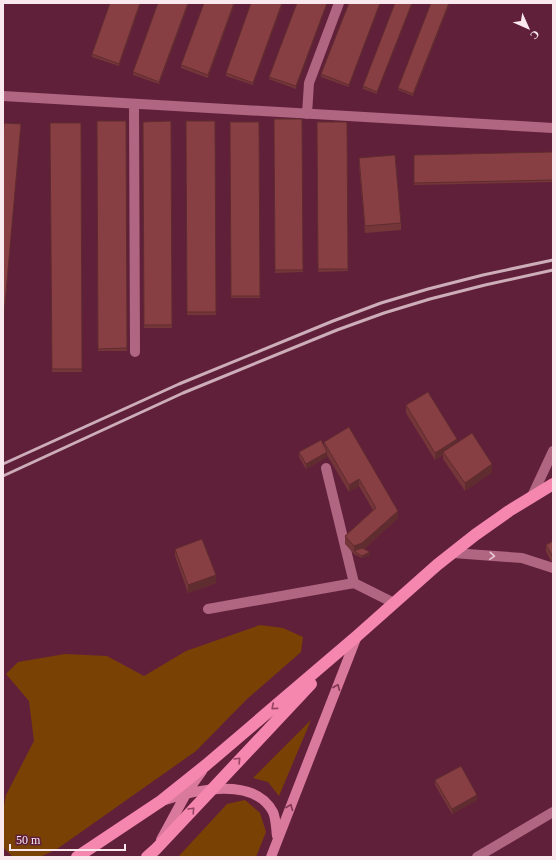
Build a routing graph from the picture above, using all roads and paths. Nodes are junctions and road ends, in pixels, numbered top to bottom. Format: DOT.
graph roads {
  1 [pos="339,3"];
  2 [pos="3,96"];
  3 [pos="134,104"];
  4 [pos="307,114"];
  5 [pos="553,128"];
  6 [pos="135,352"];
  7 [pos="553,451"];
  8 [pos="326,468"];
  9 [pos="553,484"];
  10 [pos="532,496"];
  11 [pos="453,553"];
  12 [pos="553,568"];
  13 [pos="354,583"];
  14 [pos="394,603"];
  15 [pos="208,609"];
  16 [pos="357,636"];
  17 [pos="206,765"];
  18 [pos="211,789"];
  19 [pos="187,792"];
  20 [pos="161,801"];
  21 [pos="553,812"];
  22 [pos="277,840"];
  23 [pos="150,854"];
  24 [pos="77,857"];
  25 [pos="271,857"];
  26 [pos="476,857"];
  1 -- 4 [label="street"];
  2 -- 3 [label="street"];
  3 -- 4 [label="street"];
  3 -- 6 [label="street"];
  4 -- 5 [label="street"];
  7 -- 10 [label="street"];
  8 -- 13 [label="street"];
  9 -- 10 [label="highway"];
  10 -- 11 [label="highway"];
  11 -- 12 [label="street, one-way"];
  11 -- 14 [label="highway"];
  13 -- 14 [label="street"];
  13 -- 15 [label="street"];
  14 -- 16 [label="highway"];
  16 -- 17 [label="highway, one-way"];
  18 -- 16 [label="highway, one-way"];
  22 -- 16 [label="main road, one-way"];
  17 -- 19 [label="main road"];
  17 -- 20 [label="highway"];
  18 -- 19 [label="main road"];
  18 -- 22 [label="main road"];
  23 -- 18 [label="highway, one-way"];
  19 -- 20 [label="main road"];
  19 -- 23 [label="main road"];
  20 -- 24 [label="highway"];
  21 -- 26 [label="street"];
  22 -- 25 [label="main road"];
}
